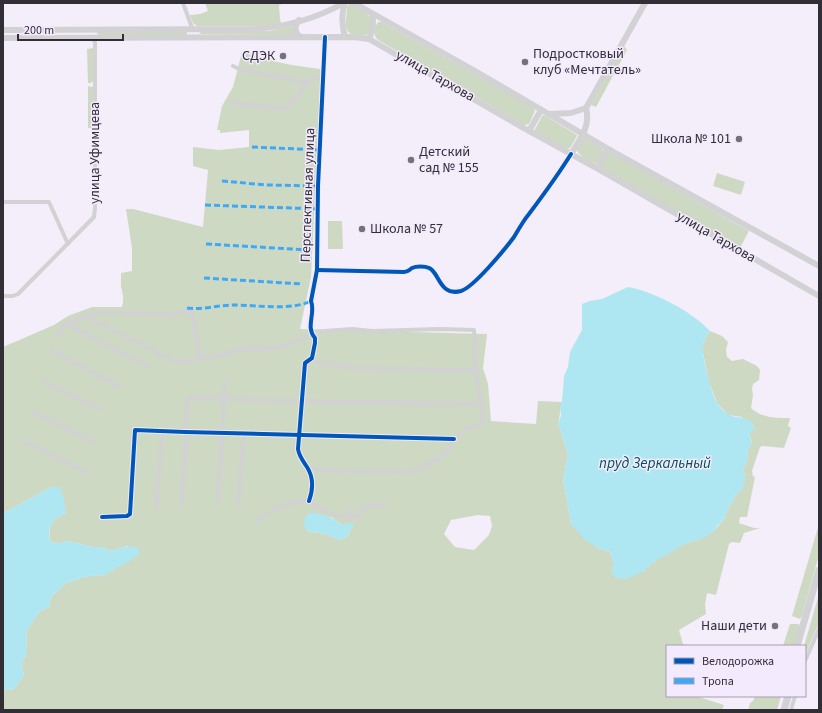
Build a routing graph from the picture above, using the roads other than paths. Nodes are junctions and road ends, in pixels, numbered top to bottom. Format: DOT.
graph roads {
  1 [pos="183,3"];
  2 [pos="345,3"];
  3 [pos="354,3"];
  4 [pos="644,3"];
  5 [pos="372,14"];
  6 [pos="299,20"];
  7 [pos="3,30"];
  8 [pos="92,30"];
  9 [pos="194,30"];
  10 [pos="195,37"];
  11 [pos="301,37"];
  12 [pos="325,37"];
  13 [pos="345,37"];
  14 [pos="3,38"];
  15 [pos="92,38"];
  16 [pos="369,39"];
  17 [pos="233,66"];
  18 [pos="323,75"];
  19 [pos="308,80"];
  20 [pos="229,102"];
  21 [pos="586,108"];
  22 [pos="541,110"];
  23 [pos="549,114"];
  24 [pos="529,131"];
  25 [pos="583,134"];
  26 [pos="610,150"];
  27 [pos="571,154"];
  28 [pos="602,171"];
  29 [pos="3,202"];
  30 [pos="68,244"];
  31 [pos="819,266"];
  32 [pos="317,270"];
  33 [pos="3,296"];
  34 [pos="819,296"];
  35 [pos="85,316"];
  36 [pos="67,324"];
  37 [pos="311,332"];
  38 [pos="57,335"];
  39 [pos="52,350"];
  40 [pos="200,358"];
  41 [pos="312,358"];
  42 [pos="149,367"];
  43 [pos="476,370"];
  44 [pos="225,381"];
  45 [pos="44,382"];
  46 [pos="120,387"];
  47 [pos="224,399"];
  48 [pos="301,402"];
  49 [pos="482,404"];
  50 [pos="100,409"];
  51 [pos="34,412"];
  52 [pos="162,431"];
  53 [pos="186,432"];
  54 [pos="221,433"];
  55 [pos="244,434"];
  56 [pos="298,435"];
  57 [pos="454,439"];
  58 [pos="23,441"];
  59 [pos="96,443"];
  60 [pos="308,469"];
  61 [pos="88,473"];
  62 [pos="308,501"];
  63 [pos="218,503"];
  64 [pos="182,504"];
  65 [pos="238,505"];
  66 [pos="386,505"];
  67 [pos="156,507"];
  68 [pos="350,510"];
  69 [pos="102,517"];
  70 [pos="349,518"];
  71 [pos="257,522"];
  72 [pos="819,570"];
  73 [pos="819,586"];
  74 [pos="819,629"];
  75 [pos="797,645"];
  76 [pos="802,645"];
  77 [pos="806,659"];
  78 [pos="783,697"];
  79 [pos="788,697"];
  80 [pos="795,697"];
  81 [pos="779,710"];
  82 [pos="784,710"];
  83 [pos="791,710"];
  1 -- 9 [label="street"];
  2 -- 6 [label="main road"];
  2 -- 13 [label="main road"];
  3 -- 5 [label="main road, улица Тархова"];
  4 -- 21 [label="main road"];
  5 -- 16 [label="main road"];
  5 -- 22 [label="main road, улица Тархова"];
  6 -- 9 [label="main road"];
  6 -- 11 [label="main road"];
  7 -- 8 [label="main road"];
  8 -- 9 [label="main road"];
  8 -- 15 [label="main road"];
  9 -- 10 [label="main road"];
  10 -- 11 [label="main road, улица Тархова"];
  10 -- 15 [label="main road, улица Тархова"];
  11 -- 12 [label="main road, улица Тархова"];
  12 -- 13 [label="main road, улица Тархова"];
  12 -- 18 [label="street, Перспективная улица"];
  13 -- 16 [label="main road, улица Тархова"];
  14 -- 15 [label="main road, улица Тархова"];
  15 -- 30 [label="street, улица Уфимцева"];
  16 -- 24 [label="main road, улица Тархова"];
  17 -- 19 [label="street"];
  18 -- 19 [label="street"];
  18 -- 32 [label="street, Перспективная улица"];
  19 -- 20 [label="street"];
  21 -- 23 [label="main road"];
  21 -- 25 [label="main road"];
  22 -- 23 [label="main road, улица Тархова"];
  22 -- 24 [label="main road"];
  23 -- 25 [label="main road, улица Тархова"];
  24 -- 27 [label="main road, улица Тархова"];
  25 -- 26 [label="main road, улица Тархова"];
  25 -- 27 [label="main road"];
  26 -- 28 [label="main road"];
  26 -- 31 [label="main road, улица Тархова"];
  27 -- 28 [label="main road, улица Тархова"];
  27 -- 32 [label="street"];
  28 -- 34 [label="main road, улица Тархова"];
  29 -- 30 [label="street"];
  30 -- 33 [label="street, улица Уфимцева"];
  32 -- 37 [label="street, Перспективная улица"];
  35 -- 36 [label="street"];
  35 -- 40 [label="street"];
  35 -- 40 [label="street"];
  36 -- 38 [label="street"];
  36 -- 42 [label="street"];
  37 -- 40 [label="street"];
  37 -- 41 [label="street, Перспективная улица"];
  37 -- 43 [label="street"];
  39 -- 46 [label="street"];
  41 -- 43 [label="street"];
  41 -- 48 [label="street, Перспективная улица"];
  43 -- 49 [label="street"];
  44 -- 47 [label="street"];
  45 -- 50 [label="street"];
  47 -- 48 [label="street"];
  47 -- 53 [label="street"];
  47 -- 54 [label="street"];
  48 -- 49 [label="street"];
  48 -- 56 [label="street, Перспективная улица"];
  49 -- 57 [label="street"];
  51 -- 59 [label="street"];
  52 -- 53 [label="street"];
  52 -- 67 [label="street"];
  52 -- 69 [label="street"];
  53 -- 54 [label="street"];
  53 -- 64 [label="street"];
  54 -- 55 [label="street"];
  54 -- 63 [label="street"];
  55 -- 56 [label="street"];
  55 -- 65 [label="street"];
  56 -- 57 [label="street"];
  56 -- 60 [label="street, Перспективная улица"];
  57 -- 60 [label="street"];
  58 -- 61 [label="street"];
  60 -- 62 [label="street, Перспективная улица"];
  62 -- 70 [label="street"];
  62 -- 71 [label="street"];
  66 -- 70 [label="street"];
  68 -- 70 [label="street"];
  72 -- 75 [label="main road"];
  73 -- 76 [label="main road"];
  74 -- 77 [label="street"];
  78 -- 81 [label="main road"];
  79 -- 82 [label="main road"];
  80 -- 83 [label="street"];
}
